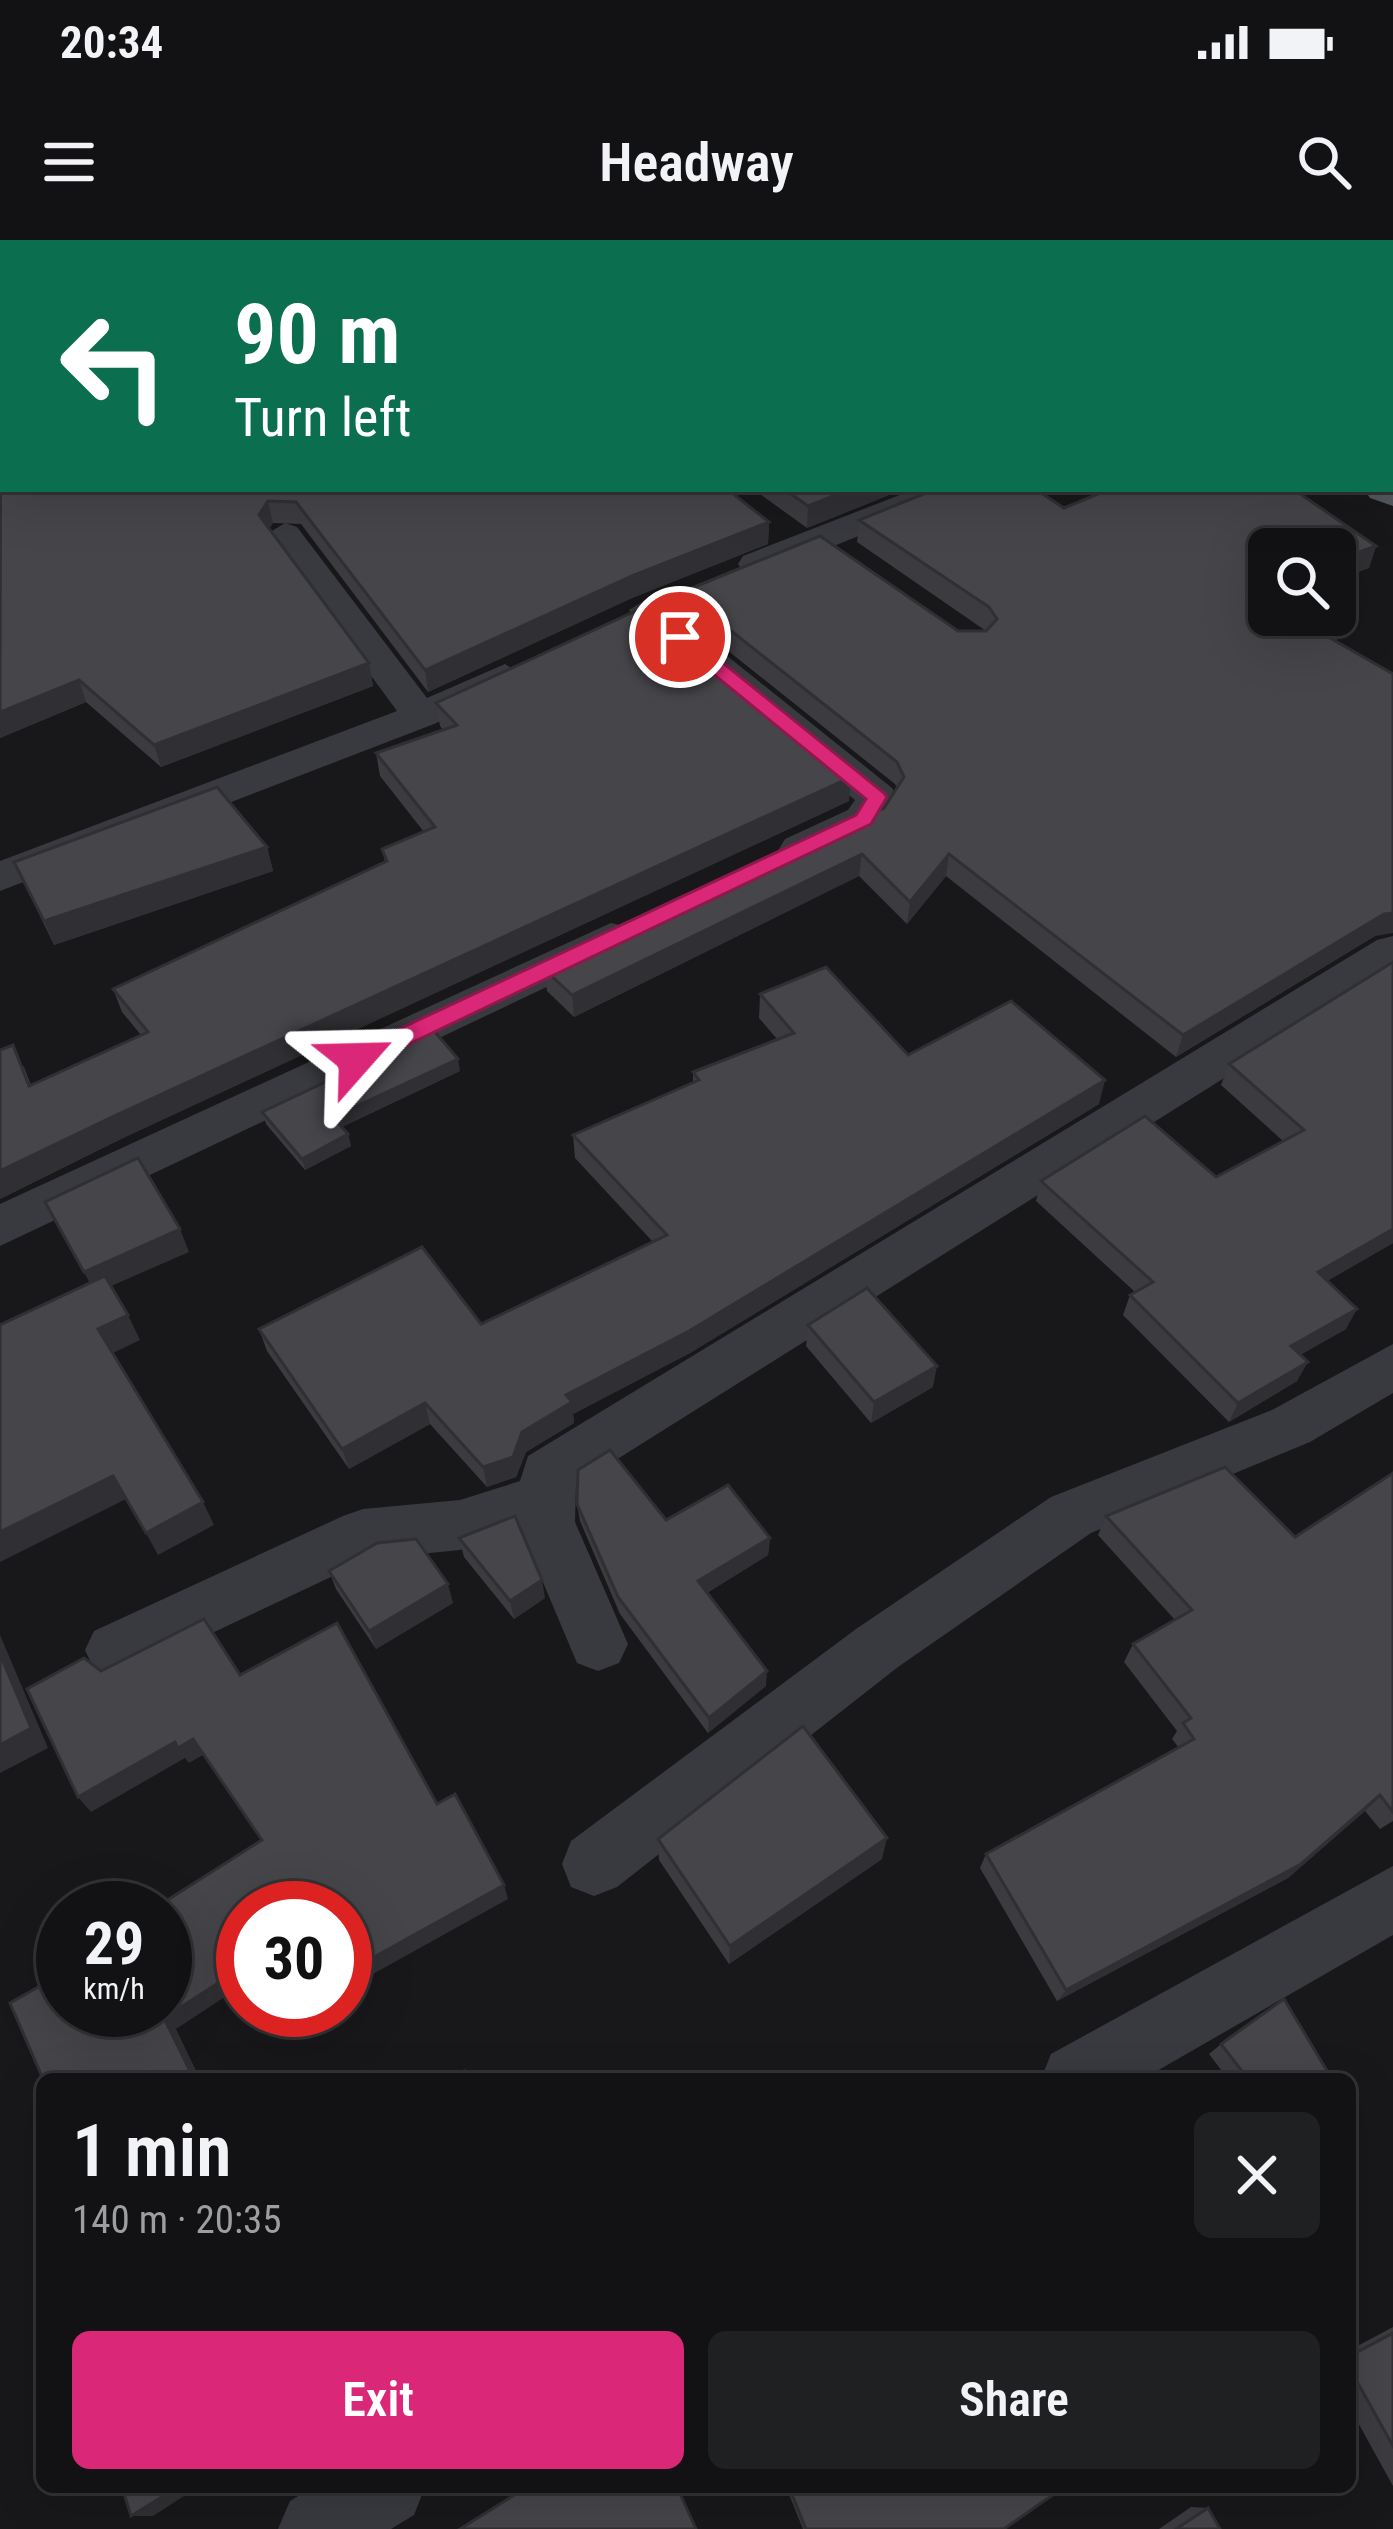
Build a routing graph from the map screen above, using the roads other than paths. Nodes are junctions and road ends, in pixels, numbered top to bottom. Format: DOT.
graph roads {
  1 [pos="938,492"];
  2 [pos="761,517"];
  3 [pos="285,534"];
  4 [pos="810,541"];
  5 [pos="858,563"];
  6 [pos="546,657"];
  7 [pos="421,716"];
  8 [pos="758,869"];
  9 [pos="0,877"];
  10 [pos="652,919"];
  11 [pos="1393,951"];
  12 [pos="0,1226"];
  13 [pos="1393,1366"];
  14 [pos="547,1497"];
  15 [pos="598,1644"];
  16 [pos="115,1650"];
  17 [pos="594,1864"];
  18 [pos="1393,1899"];
  19 [pos="1087,2073"];
  20 [pos="376,2493"];
  21 [pos="318,2529"];
  1 -- 4 [label="street"];
  2 -- 4 [label="street"];
  3 -- 7 [label="street"];
  4 -- 5 [label="street"];
  4 -- 8 [label="street"];
  6 -- 7 [label="street"];
  7 -- 9 [label="street"];
  10 -- 12 [label="street"];
  11 -- 14 [label="street"];
  13 -- 17 [label="street"];
  14 -- 15 [label="street"];
  14 -- 16 [label="street"];
  18 -- 19 [label="street"];
  20 -- 21 [label="street"];
}
